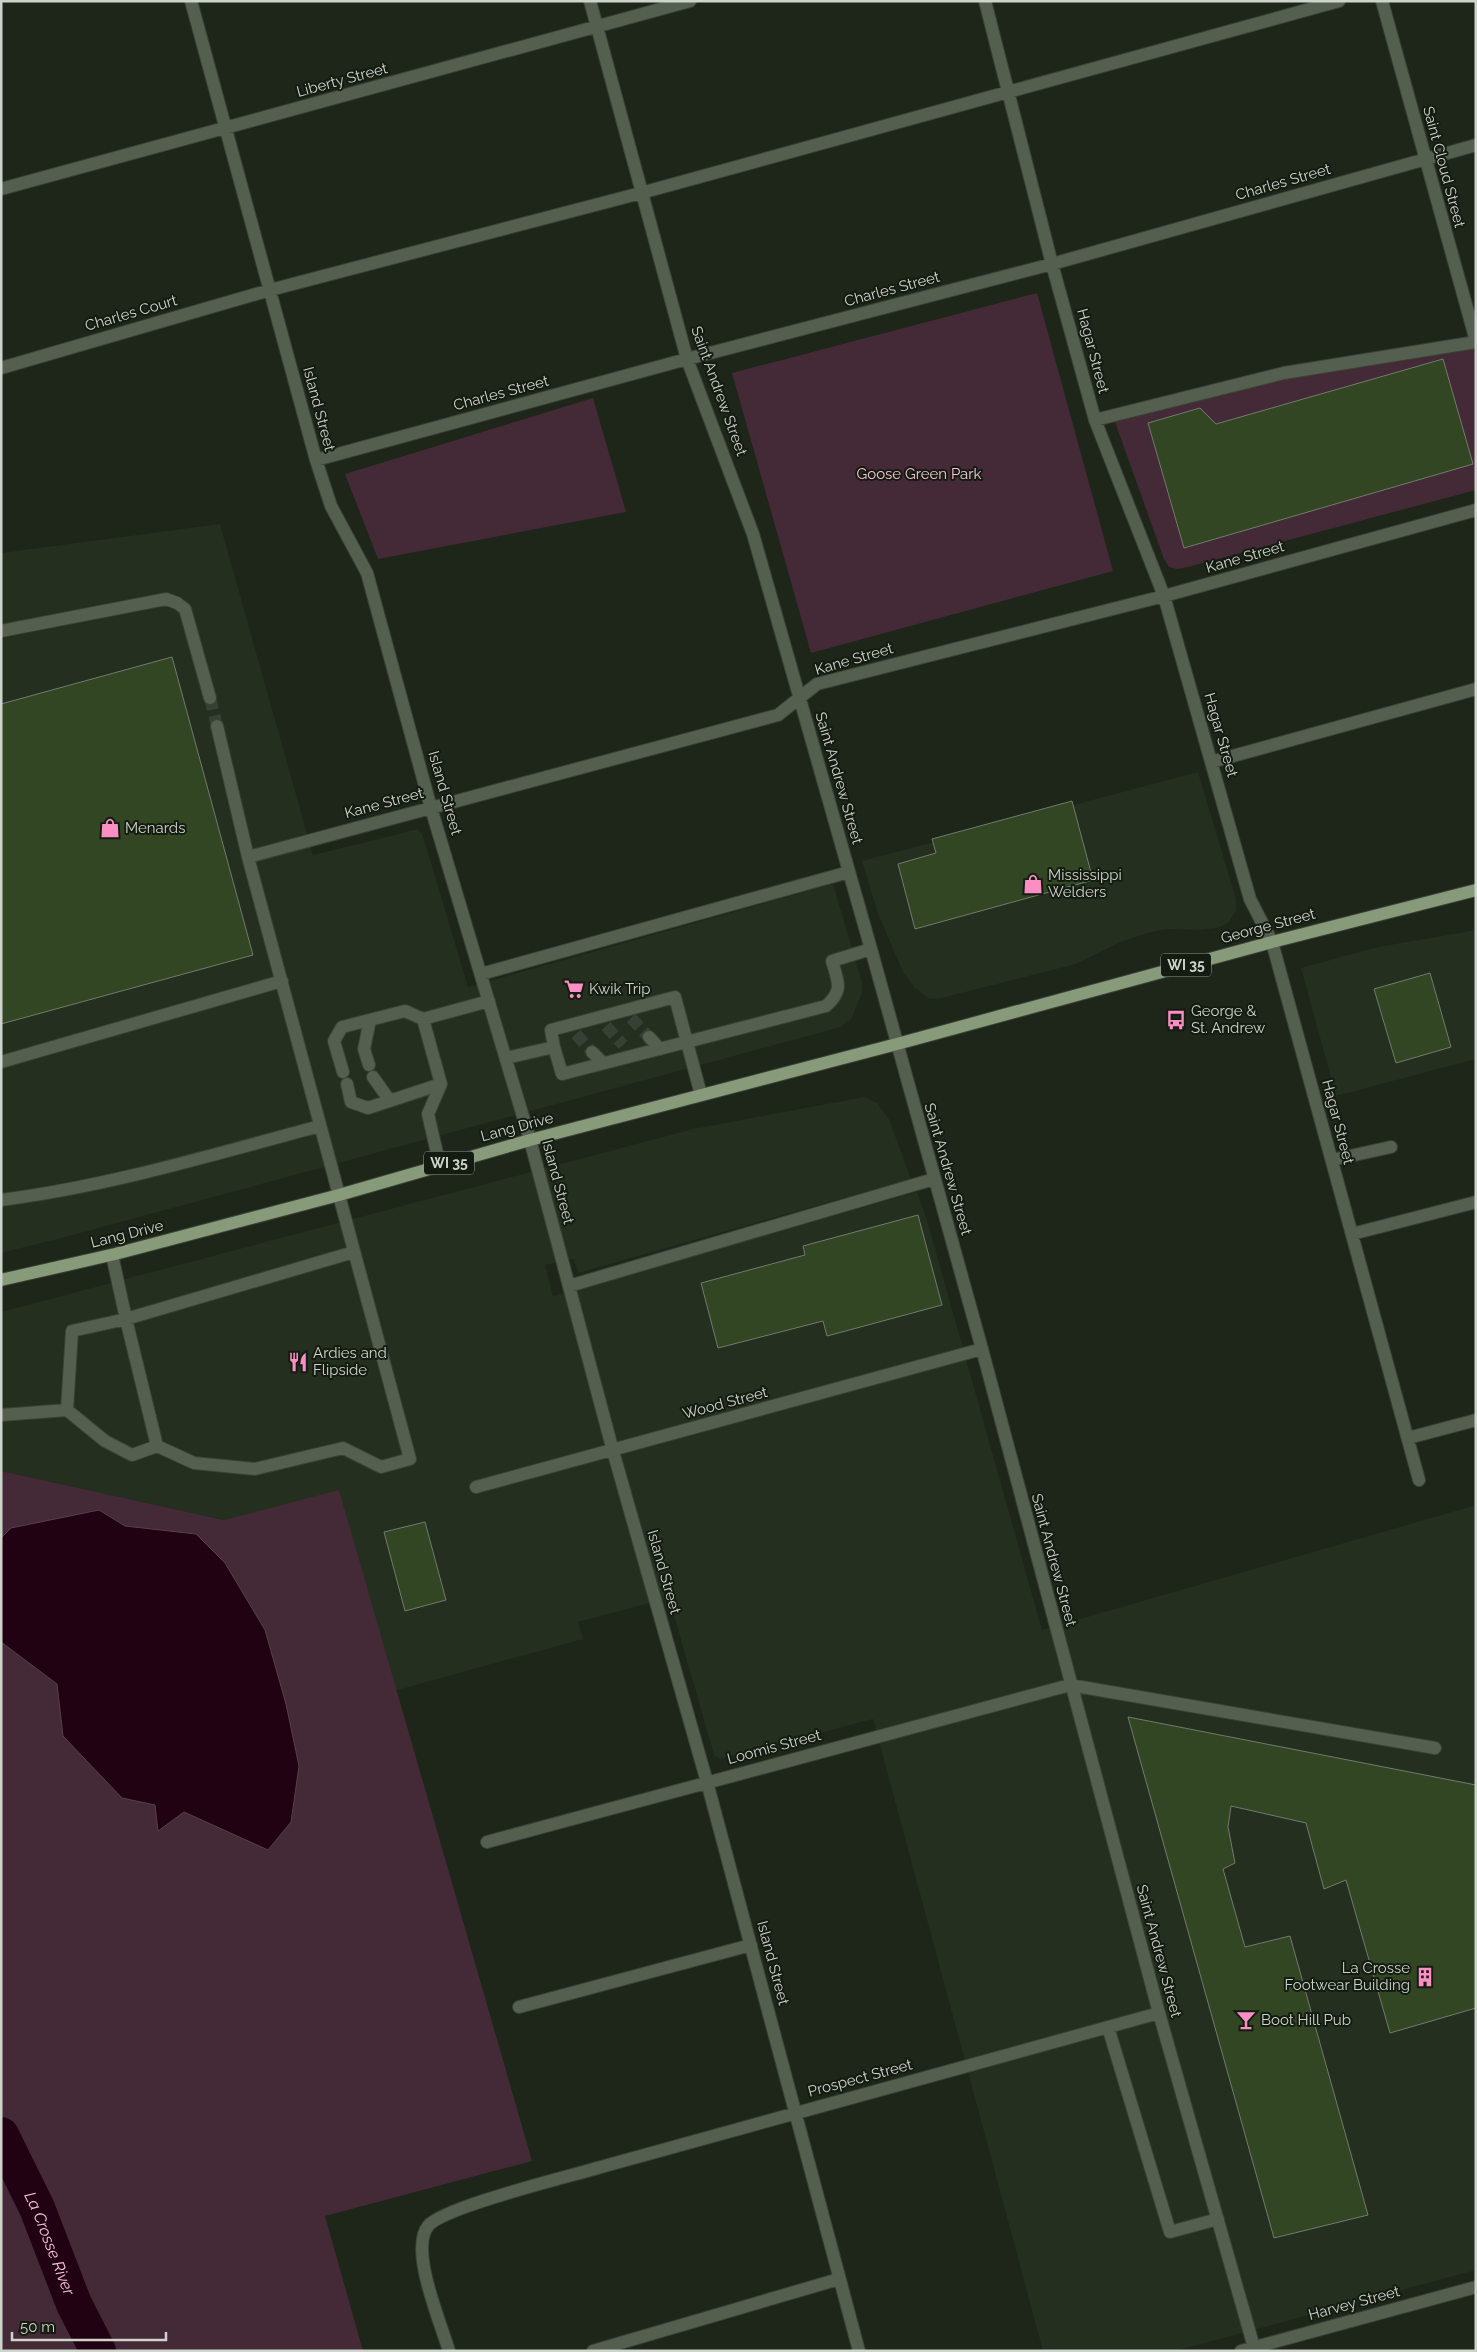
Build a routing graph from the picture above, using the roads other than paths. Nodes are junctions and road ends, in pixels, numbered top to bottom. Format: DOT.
graph roads {
  1 [pos="191,1"];
  2 [pos="590,1"];
  3 [pos="690,1"];
  4 [pos="985,1"];
  5 [pos="1339,1"];
  6 [pos="1382,1"];
  7 [pos="597,27"];
  8 [pos="1009,90"];
  9 [pos="226,128"];
  10 [pos="1476,145"];
  11 [pos="1424,159"];
  12 [pos="1,189"];
  13 [pos="641,193"];
  14 [pos="1052,264"];
  15 [pos="270,290"];
  16 [pos="1476,342"];
  17 [pos="687,359"];
  18 [pos="1,368"];
  19 [pos="1095,420"];
  20 [pos="316,460"];
  21 [pos="1476,510"];
  22 [pos="1164,596"];
  23 [pos="1,631"];
  24 [pos="1476,689"];
  25 [pos="210,698"];
  26 [pos="800,698"];
  27 [pos="217,726"];
  28 [pos="1211,762"];
  29 [pos="431,808"];
  30 [pos="248,857"];
  31 [pos="849,872"];
  32 [pos="1476,890"];
  33 [pos="1272,942"];
  34 [pos="872,950"];
  35 [pos="481,974"];
  36 [pos="282,981"];
  37 [pos="489,1001"];
  38 [pos="422,1019"];
  39 [pos="370,1020"];
  40 [pos="649,1037"];
  41 [pos="687,1042"];
  42 [pos="896,1044"];
  43 [pos="623,1045"];
  44 [pos="554,1047"];
  45 [pos="660,1049"];
  46 [pos="592,1052"];
  47 [pos="633,1056"];
  48 [pos="506,1058"];
  49 [pos="1,1062"];
  50 [pos="603,1063"];
  51 [pos="441,1084"];
  52 [pos="701,1095"];
  53 [pos="390,1101"];
  54 [pos="320,1126"];
  55 [pos="530,1140"];
  56 [pos="1391,1147"];
  57 [pos="1332,1160"];
  58 [pos="440,1166"];
  59 [pos="934,1179"];
  60 [pos="339,1195"];
  61 [pos="1,1200"];
  62 [pos="1476,1202"];
  63 [pos="1352,1234"];
  64 [pos="354,1252"];
  65 [pos="112,1255"];
  66 [pos="1,1280"];
  67 [pos="569,1286"];
  68 [pos="126,1319"];
  69 [pos="982,1349"];
  70 [pos="67,1410"];
  71 [pos="1,1415"];
  72 [pos="1476,1420"];
  73 [pos="1408,1438"];
  74 [pos="158,1446"];
  75 [pos="613,1451"];
  76 [pos="1419,1480"];
  77 [pos="476,1487"];
  78 [pos="1070,1685"];
  79 [pos="1435,1748"];
  80 [pos="707,1782"];
  81 [pos="487,1842"];
  82 [pos="751,1945"];
  83 [pos="519,2007"];
  84 [pos="1159,2013"];
  85 [pos="1108,2027"];
  86 [pos="796,2112"];
  87 [pos="1218,2219"];
  88 [pos="839,2279"];
  89 [pos="1476,2288"];
  90 [pos="1255,2349"];
  91 [pos="449,2351"];
  92 [pos="593,2351"];
  93 [pos="859,2351"];
  94 [pos="1241,2351"];
  1 -- 9 [label="street, Island Street"];
  2 -- 7 [label="street, Saint Andrew Street"];
  3 -- 7 [label="street, Liberty Street"];
  4 -- 8 [label="street, Hagar Street"];
  5 -- 8 [label="street, Charles Court"];
  6 -- 11 [label="street, Saint Cloud Street"];
  7 -- 9 [label="street, Liberty Street"];
  7 -- 13 [label="street, Saint Andrew Street"];
  8 -- 13 [label="street, Charles Court"];
  8 -- 14 [label="street, Hagar Street"];
  9 -- 12 [label="street, Liberty Street"];
  9 -- 15 [label="street, Island Street"];
  10 -- 11 [label="street, Charles Street"];
  11 -- 14 [label="street, Charles Street"];
  11 -- 16 [label="street, Saint Cloud Street"];
  13 -- 15 [label="street, Charles Court"];
  13 -- 17 [label="street, Saint Andrew Street"];
  14 -- 17 [label="street, Charles Street"];
  14 -- 19 [label="street, Hagar Street"];
  15 -- 18 [label="street, Charles Court"];
  15 -- 20 [label="street, Island Street"];
  16 -- 19 [label="street"];
  17 -- 20 [label="street, Charles Street"];
  17 -- 26 [label="street, Saint Andrew Street"];
  19 -- 22 [label="street, Hagar Street"];
  20 -- 29 [label="street, Island Street"];
  21 -- 22 [label="street, Kane Street"];
  22 -- 26 [label="street, Kane Street"];
  22 -- 28 [label="street, Hagar Street"];
  23 -- 25 [label="street"];
  24 -- 28 [label="street"];
  26 -- 29 [label="street, Kane Street"];
  26 -- 31 [label="street, Saint Andrew Street"];
  27 -- 30 [label="street"];
  28 -- 33 [label="street, Hagar Street"];
  29 -- 30 [label="street, Kane Street"];
  29 -- 35 [label="street, Island Street"];
  30 -- 36 [label="street"];
  31 -- 34 [label="street, Saint Andrew Street"];
  31 -- 35 [label="street"];
  32 -- 33 [label="main road, George Street / WI 35"];
  33 -- 42 [label="main road, George Street / WI 35"];
  33 -- 57 [label="street, Hagar Street"];
  34 -- 41 [label="street"];
  34 -- 42 [label="street, Saint Andrew Street"];
  35 -- 37 [label="street, Island Street"];
  36 -- 49 [label="street"];
  36 -- 54 [label="street"];
  37 -- 38 [label="street"];
  37 -- 48 [label="street, Island Street"];
  38 -- 39 [label="street"];
  38 -- 51 [label="street"];
  39 -- 53 [label="street"];
  39 -- 53 [label="street"];
  40 -- 45 [label="street"];
  41 -- 44 [label="street"];
  41 -- 45 [label="street"];
  41 -- 52 [label="street"];
  42 -- 52 [label="main road, Lang Drive / WI 35"];
  42 -- 59 [label="street, Saint Andrew Street"];
  43 -- 47 [label="street"];
  44 -- 48 [label="street"];
  44 -- 50 [label="street"];
  45 -- 47 [label="street"];
  46 -- 50 [label="street"];
  47 -- 50 [label="street"];
  48 -- 55 [label="street, Island Street"];
  51 -- 53 [label="street"];
  51 -- 58 [label="street"];
  52 -- 55 [label="main road, Lang Drive / WI 35"];
  54 -- 60 [label="street"];
  54 -- 61 [label="street"];
  55 -- 58 [label="main road, Lang Drive / WI 35"];
  55 -- 67 [label="street, Island Street"];
  56 -- 57 [label="street"];
  57 -- 63 [label="street, Hagar Street"];
  58 -- 60 [label="main road, Lang Drive / WI 35"];
  59 -- 67 [label="street"];
  59 -- 69 [label="street, Saint Andrew Street"];
  60 -- 64 [label="street"];
  60 -- 65 [label="main road, Lang Drive / WI 35"];
  62 -- 63 [label="street"];
  63 -- 73 [label="street, Hagar Street"];
  64 -- 68 [label="street"];
  64 -- 74 [label="street"];
  65 -- 66 [label="main road, Lang Drive / WI 35"];
  65 -- 68 [label="street"];
  67 -- 75 [label="street, Island Street"];
  68 -- 70 [label="street"];
  68 -- 74 [label="street"];
  69 -- 75 [label="street, Wood Street"];
  69 -- 78 [label="street, Saint Andrew Street"];
  70 -- 71 [label="street"];
  70 -- 74 [label="street"];
  72 -- 73 [label="street"];
  73 -- 76 [label="street, Hagar Street"];
  75 -- 77 [label="street, Wood Street"];
  75 -- 80 [label="street, Island Street"];
  78 -- 79 [label="street"];
  78 -- 80 [label="street, Loomis Street"];
  78 -- 84 [label="street, Saint Andrew Street"];
  80 -- 81 [label="street, Loomis Street"];
  80 -- 82 [label="street, Island Street"];
  82 -- 83 [label="street"];
  82 -- 86 [label="street, Island Street"];
  84 -- 85 [label="street, Prospect Street"];
  84 -- 87 [label="street, Saint Andrew Street"];
  85 -- 86 [label="street, Prospect Street"];
  85 -- 87 [label="street"];
  86 -- 88 [label="street, Island Street"];
  86 -- 91 [label="street, Prospect Street"];
  87 -- 90 [label="street, Saint Andrew Street"];
  88 -- 92 [label="street"];
  88 -- 93 [label="street, Island Street"];
  89 -- 90 [label="street, Harvey Street"];
  90 -- 94 [label="street, Harvey Street"];
}
